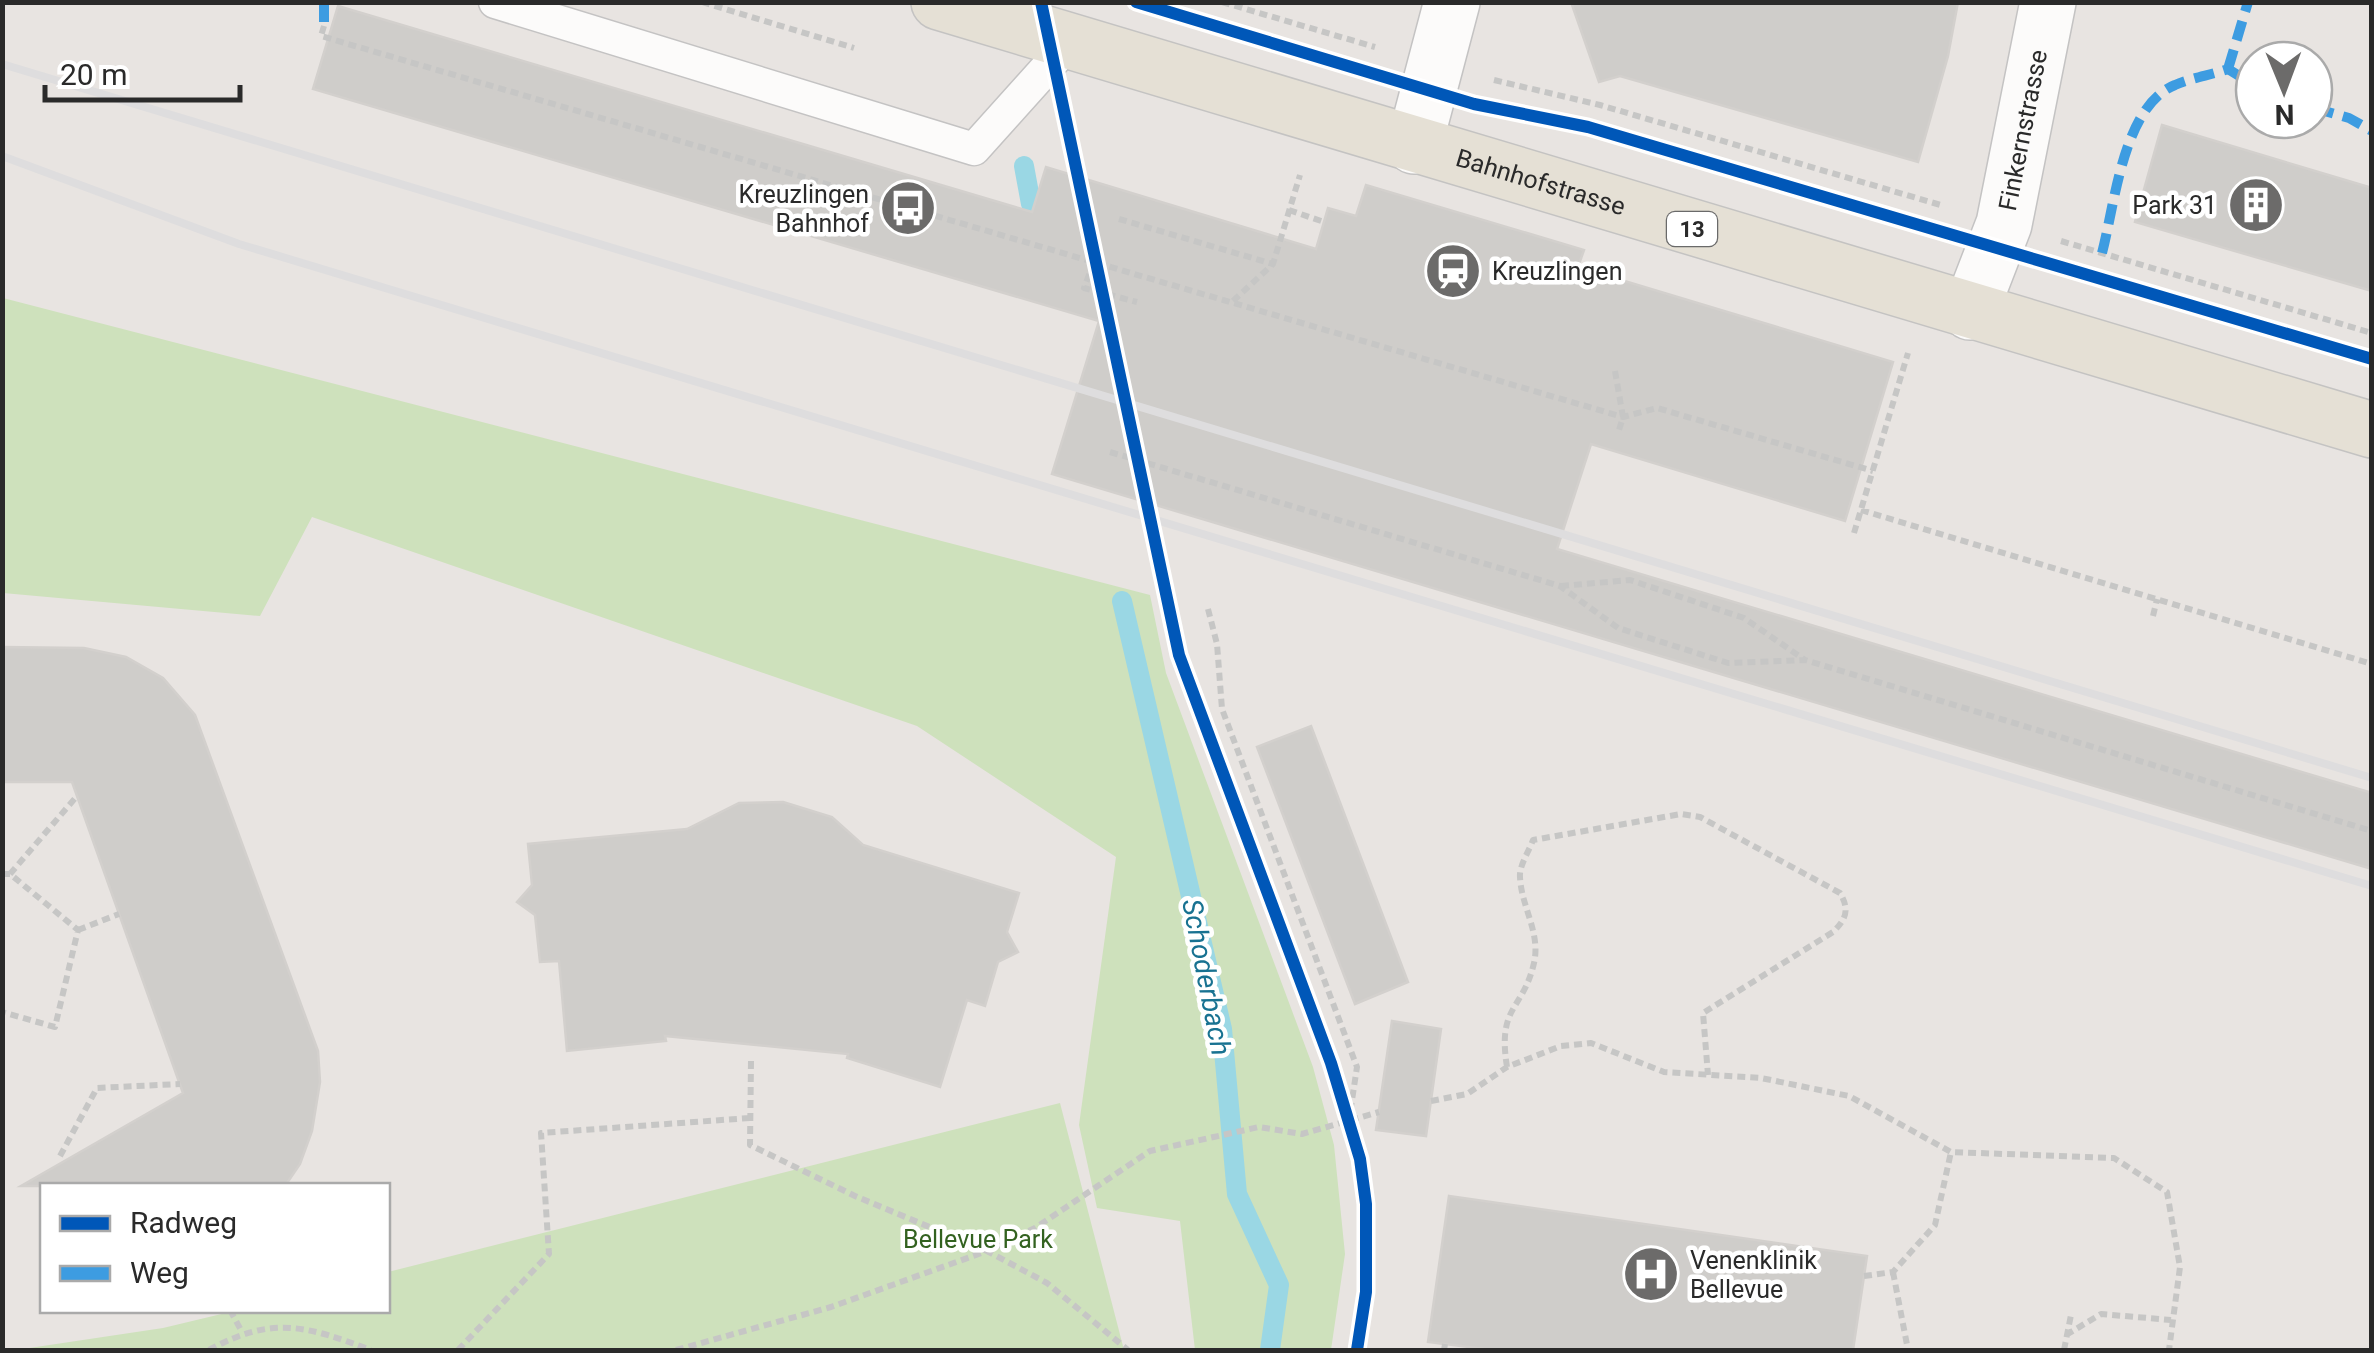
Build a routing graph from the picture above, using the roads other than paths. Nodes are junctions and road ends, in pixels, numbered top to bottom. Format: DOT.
graph roads {
  1 [pos="495,2"];
  2 [pos="939,2"];
  3 [pos="1452,2"];
  4 [pos="2048,2"];
  5 [pos="1071,41"];
  6 [pos="1414,146"];
  7 [pos="1970,312"];
  8 [pos="2372,430"];
  1 -- 5 [label="lane"];
  2 -- 5 [label="main road, Bahnhofstrasse / 13"];
  3 -- 6 [label="street"];
  4 -- 7 [label="street, Finkernstrasse"];
  5 -- 6 [label="main road, Bahnhofstrasse / 13"];
  6 -- 7 [label="main road, Bahnhofstrasse / 13"];
  7 -- 8 [label="main road, Bahnhofstrasse / 13"];
}
